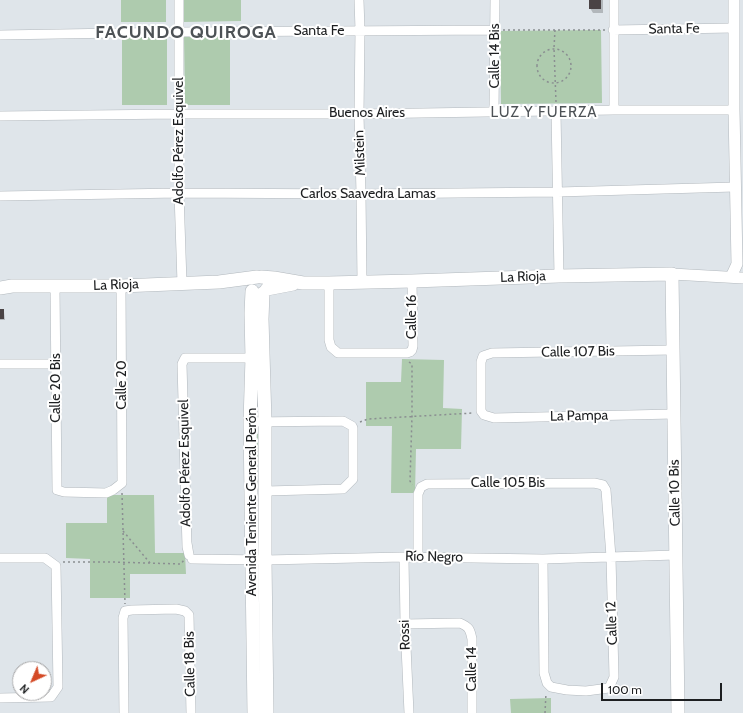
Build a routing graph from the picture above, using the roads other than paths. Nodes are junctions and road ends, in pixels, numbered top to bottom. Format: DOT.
graph roads {
  1 [pos="178,0"];
  2 [pos="359,0"];
  3 [pos="495,0"];
  4 [pos="614,0"];
  5 [pos="734,0"];
  6 [pos="734,28"];
  7 [pos="360,30"];
  8 [pos="495,30"];
  9 [pos="613,30"];
  10 [pos="179,32"];
  11 [pos="0,35"];
  12 [pos="614,110"];
  13 [pos="734,110"];
  14 [pos="494,112"];
  15 [pos="556,112"];
  16 [pos="178,114"];
  17 [pos="359,114"];
  18 [pos="0,116"];
  19 [pos="735,187"];
  20 [pos="558,192"];
  21 [pos="179,193"];
  22 [pos="361,194"];
  23 [pos="0,196"];
  24 [pos="672,274"];
  25 [pos="559,276"];
  26 [pos="731,278"];
  27 [pos="743,278"];
  28 [pos="412,281"];
  29 [pos="362,282"];
  30 [pos="182,283"];
  31 [pos="329,283"];
  32 [pos="4,285"];
  33 [pos="122,286"];
  34 [pos="258,286"];
  35 [pos="55,287"];
  36 [pos="673,350"];
  37 [pos="252,358"];
  38 [pos="0,364"];
  39 [pos="56,364"];
  40 [pos="482,413"];
  41 [pos="674,414"];
  42 [pos="250,422"];
  43 [pos="265,422"];
  44 [pos="603,485"];
  45 [pos="57,490"];
  46 [pos="266,491"];
  47 [pos="676,555"];
  48 [pos="191,557"];
  49 [pos="404,557"];
  50 [pos="418,557"];
  51 [pos="611,557"];
  52 [pos="0,558"];
  53 [pos="543,559"];
  54 [pos="252,560"];
  55 [pos="265,560"];
  56 [pos="404,624"];
  57 [pos="0,698"];
  58 [pos="124,713"];
  59 [pos="191,713"];
  60 [pos="254,713"];
  61 [pos="267,713"];
  62 [pos="409,713"];
  63 [pos="472,713"];
  64 [pos="678,713"];
  1 -- 10 [label="street, Adolfo Pérez Esquivel"];
  2 -- 7 [label="street, Milstein"];
  3 -- 8 [label="street, Calle 14 Bis"];
  4 -- 9 [label="street"];
  5 -- 6 [label="street"];
  6 -- 9 [label="street, Santa Fe"];
  6 -- 13 [label="street"];
  7 -- 8 [label="street, Santa Fe"];
  7 -- 10 [label="street, Santa Fe"];
  7 -- 17 [label="street, Milstein"];
  8 -- 14 [label="street, Calle 14 Bis"];
  9 -- 12 [label="street"];
  10 -- 11 [label="street, Santa Fe"];
  10 -- 16 [label="street, Adolfo Pérez Esquivel"];
  12 -- 13 [label="street, Buenos Aires"];
  12 -- 15 [label="street, Buenos Aires"];
  13 -- 19 [label="street"];
  14 -- 15 [label="street, Buenos Aires"];
  14 -- 17 [label="street, Buenos Aires"];
  15 -- 20 [label="street"];
  16 -- 17 [label="street, Buenos Aires"];
  16 -- 18 [label="street, Buenos Aires"];
  16 -- 21 [label="street, Adolfo Pérez Esquivel"];
  17 -- 22 [label="street, Milstein"];
  19 -- 20 [label="street, Carlos Saavedra Lamas"];
  19 -- 26 [label="street"];
  20 -- 22 [label="street, Carlos Saavedra Lamas"];
  20 -- 25 [label="street"];
  21 -- 22 [label="street, Carlos Saavedra Lamas"];
  21 -- 23 [label="street, Carlos Saavedra Lamas"];
  21 -- 30 [label="street, Adolfo Pérez Esquivel"];
  22 -- 29 [label="street, Milstein"];
  24 -- 25 [label="main road, La Rioja"];
  24 -- 26 [label="street, La Rioja"];
  24 -- 36 [label="main road, Calle 10 Bis"];
  25 -- 28 [label="main road, La Rioja"];
  26 -- 27 [label="street, La Rioja"];
  28 -- 29 [label="main road, La Rioja"];
  28 -- 31 [label="street, Calle 16"];
  29 -- 31 [label="main road, La Rioja"];
  30 -- 33 [label="main road, La Rioja"];
  30 -- 34 [label="main road, La Rioja"];
  31 -- 34 [label="main road, La Rioja"];
  32 -- 35 [label="main road, La Rioja"];
  33 -- 35 [label="main road, La Rioja"];
  33 -- 45 [label="street, Calle 20"];
  34 -- 37 [label="main road, Avenida Teniente General Perón"];
  34 -- 43 [label="main road, Avenida Teniente General Perón"];
  35 -- 39 [label="street, Calle 20 Bis"];
  36 -- 40 [label="street, Calle 107 Bis"];
  36 -- 41 [label="main road, Calle 10 Bis"];
  37 -- 42 [label="main road, Avenida Teniente General Perón"];
  37 -- 48 [label="street, Adolfo Pérez Esquivel"];
  38 -- 39 [label="street"];
  39 -- 45 [label="street, Calle 20 Bis"];
  40 -- 41 [label="street, La Pampa"];
  41 -- 47 [label="main road, Calle 10 Bis"];
  42 -- 43 [label="street"];
  42 -- 54 [label="main road, Avenida Teniente General Perón"];
  43 -- 46 [label="main road, Avenida Teniente General Perón"];
  43 -- 46 [label="street"];
  44 -- 50 [label="street, Calle 105 Bis"];
  44 -- 51 [label="street, Calle 12"];
  46 -- 55 [label="main road, Avenida Teniente General Perón"];
  47 -- 51 [label="street, Río Negro"];
  47 -- 64 [label="main road, Calle 10 Bis"];
  48 -- 54 [label="street, Río Negro"];
  49 -- 50 [label="street, Río Negro"];
  49 -- 55 [label="street, Río Negro"];
  49 -- 56 [label="street, Rossi"];
  50 -- 53 [label="street, Río Negro"];
  51 -- 53 [label="street, Río Negro"];
  51 -- 53 [label="street, Calle 12"];
  52 -- 57 [label="street"];
  54 -- 55 [label="street, Río Negro"];
  54 -- 60 [label="main road, Avenida Teniente General Perón"];
  55 -- 61 [label="main road, Avenida Teniente General Perón"];
  56 -- 62 [label="street, Rossi"];
  56 -- 63 [label="street, Calle 14"];
  58 -- 59 [label="street, Calle 18 Bis"];
}
